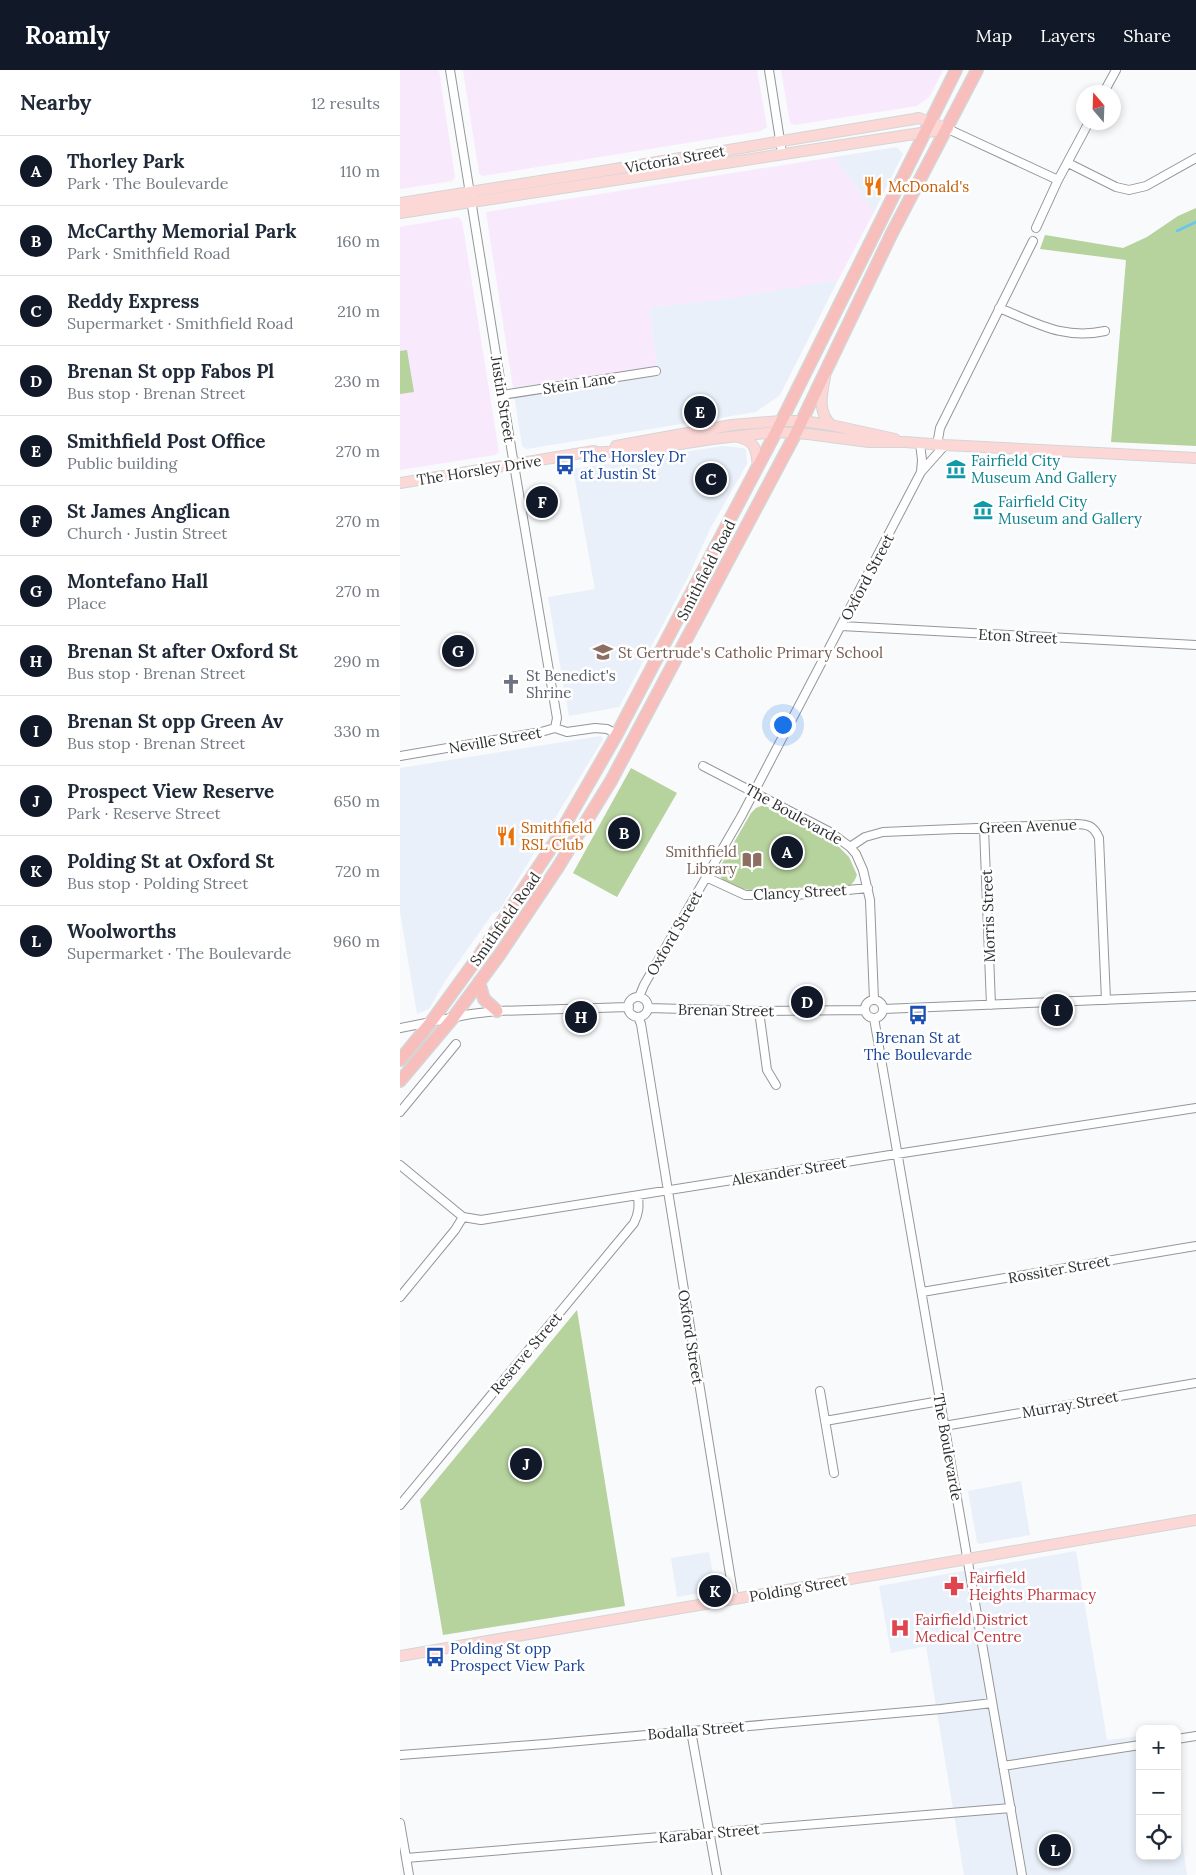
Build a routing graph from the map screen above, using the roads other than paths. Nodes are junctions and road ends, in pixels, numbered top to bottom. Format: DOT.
graph roads {
  1 [pos="450,70"];
  2 [pos="769,70"];
  3 [pos="956,70"];
  4 [pos="978,70"];
  5 [pos="1116,70"];
  6 [pos="1108,85"];
  7 [pos="928,126"];
  8 [pos="948,128"];
  9 [pos="1085,130"];
  10 [pos="780,142"];
  11 [pos="782,153"];
  12 [pos="1196,158"];
  13 [pos="1068,162"];
  14 [pos="1058,180"];
  15 [pos="470,191"];
  16 [pos="472,202"];
  17 [pos="400,203"];
  18 [pos="400,213"];
  19 [pos="1036,228"];
  20 [pos="1033,241"];
  21 [pos="999,308"];
  22 [pos="1105,331"];
  23 [pos="827,367"];
  24 [pos="656,371"];
  25 [pos="502,395"];
  26 [pos="781,421"];
  27 [pos="802,421"];
  28 [pos="831,425"];
  29 [pos="776,432"];
  30 [pos="796,433"];
  31 [pos="735,436"];
  32 [pos="905,442"];
  33 [pos="920,443"];
  34 [pos="941,445"];
  35 [pos="588,452"];
  36 [pos="1196,458"];
  37 [pos="514,464"];
  38 [pos="758,466"];
  39 [pos="922,472"];
  40 [pos="400,483"];
  41 [pos="841,626"];
  42 [pos="1196,645"];
  43 [pos="555,728"];
  44 [pos="617,734"];
  45 [pos="400,756"];
  46 [pos="703,766"];
  47 [pos="754,792"];
  48 [pos="984,828"];
  49 [pos="850,846"];
  50 [pos="706,877"];
  51 [pos="868,888"];
  52 [pos="489,929"];
  53 [pos="479,982"];
  54 [pos="1196,996"];
  55 [pos="640,998"];
  56 [pos="874,1000"];
  57 [pos="1106,1000"];
  58 [pos="445,1003"];
  59 [pos="991,1005"];
  60 [pos="629,1007"];
  61 [pos="648,1008"];
  62 [pos="883,1009"];
  63 [pos="864,1010"];
  64 [pos="497,1011"];
  65 [pos="759,1011"];
  66 [pos="638,1016"];
  67 [pos="452,1018"];
  68 [pos="874,1018"];
  69 [pos="431,1022"];
  70 [pos="400,1028"];
  71 [pos="456,1044"];
  72 [pos="400,1060"];
  73 [pos="400,1081"];
  74 [pos="776,1085"];
  75 [pos="1196,1108"];
  76 [pos="400,1112"];
  77 [pos="897,1154"];
  78 [pos="400,1165"];
  79 [pos="667,1191"];
  80 [pos="638,1196"];
  81 [pos="463,1217"];
  82 [pos="1196,1246"];
  83 [pos="922,1292"];
  84 [pos="400,1297"];
  85 [pos="1196,1383"];
  86 [pos="820,1391"];
  87 [pos="940,1401"];
  88 [pos="825,1422"];
  89 [pos="944,1426"];
  90 [pos="834,1473"];
  91 [pos="400,1504"];
  92 [pos="1196,1520"];
  93 [pos="967,1559"];
  94 [pos="734,1599"];
  95 [pos="400,1656"];
  96 [pos="992,1703"];
  97 [pos="691,1731"];
  98 [pos="1196,1736"];
  99 [pos="1181,1738"];
  100 [pos="1136,1746"];
  101 [pos="400,1755"];
  102 [pos="1003,1766"];
  103 [pos="1011,1808"];
  104 [pos="400,1823"];
  105 [pos="709,1832"];
  106 [pos="406,1858"];
  107 [pos="409,1875"];
  108 [pos="717,1875"];
  109 [pos="1022,1875"];
  1 -- 15 [label="street, Justin Street"];
  2 -- 10 [label="street"];
  3 -- 7 [label="highway, Smithfield Road"];
  4 -- 8 [label="highway, Smithfield Road"];
  5 -- 6 [label="street"];
  7 -- 8 [label="main road, Victoria Street"];
  7 -- 10 [label="main road, Victoria Street"];
  7 -- 11 [label="main road, Victoria Street"];
  7 -- 26 [label="highway, Smithfield Road"];
  8 -- 14 [label="street"];
  8 -- 23 [label="highway, Smithfield Road"];
  9 -- 13 [label="street"];
  10 -- 11 [label="street"];
  10 -- 15 [label="main road, Victoria Street"];
  11 -- 16 [label="main road, Victoria Street"];
  12 -- 13 [label="street"];
  13 -- 14 [label="street"];
  14 -- 19 [label="street"];
  15 -- 16 [label="street, Justin Street"];
  15 -- 17 [label="main road, Victoria Street"];
  16 -- 18 [label="main road, Victoria Street"];
  16 -- 25 [label="street, Justin Street"];
  20 -- 21 [label="street, Oxford Street"];
  21 -- 22 [label="street"];
  21 -- 34 [label="street, Oxford Street"];
  23 -- 27 [label="highway, Smithfield Road"];
  23 -- 28 [label="main road"];
  24 -- 25 [label="street, Stein Lane"];
  25 -- 37 [label="street, Justin Street"];
  26 -- 27 [label="main road, The Horsley Drive"];
  26 -- 29 [label="highway, Smithfield Road"];
  26 -- 35 [label="main road, The Horsley Drive"];
  27 -- 28 [label="main road, The Horsley Drive"];
  27 -- 30 [label="highway, Smithfield Road"];
  28 -- 32 [label="main road, The Horsley Drive"];
  29 -- 30 [label="main road, The Horsley Drive"];
  29 -- 31 [label="main road, The Horsley Drive"];
  29 -- 38 [label="highway, Smithfield Road"];
  30 -- 32 [label="main road, The Horsley Drive"];
  30 -- 53 [label="highway, Smithfield Road"];
  31 -- 35 [label="main road, The Horsley Drive"];
  31 -- 38 [label="main road"];
  32 -- 33 [label="main road, The Horsley Drive"];
  33 -- 34 [label="main road, The Horsley Drive"];
  33 -- 39 [label="street"];
  34 -- 36 [label="main road, The Horsley Drive"];
  34 -- 39 [label="street, Oxford Street"];
  35 -- 37 [label="main road, The Horsley Drive"];
  37 -- 40 [label="main road, The Horsley Drive"];
  37 -- 43 [label="street, Justin Street"];
  38 -- 44 [label="highway, Smithfield Road"];
  39 -- 41 [label="street, Oxford Street"];
  41 -- 42 [label="street, Eton Street"];
  41 -- 47 [label="street, Oxford Street"];
  43 -- 44 [label="street, Neville Street"];
  43 -- 45 [label="street, Neville Street"];
  44 -- 58 [label="highway, Smithfield Road"];
  46 -- 47 [label="street, The Boulevarde"];
  47 -- 49 [label="street, The Boulevarde"];
  47 -- 50 [label="street, Oxford Street"];
  48 -- 49 [label="street, Green Avenue"];
  48 -- 57 [label="street, Green Avenue"];
  48 -- 59 [label="street, Morris Street"];
  49 -- 51 [label="street, The Boulevarde"];
  50 -- 51 [label="street, Clancy Street"];
  50 -- 55 [label="street, Oxford Street"];
  51 -- 56 [label="street, The Boulevarde"];
  52 -- 58 [label="highway"];
  53 -- 64 [label="highway"];
  53 -- 67 [label="highway, Smithfield Road"];
  54 -- 57 [label="street"];
  55 -- 60 [label="street"];
  55 -- 61 [label="street"];
  56 -- 62 [label="street"];
  56 -- 63 [label="street"];
  57 -- 59 [label="street"];
  58 -- 69 [label="highway, Smithfield Road"];
  59 -- 62 [label="street"];
  60 -- 64 [label="street"];
  60 -- 66 [label="street"];
  61 -- 65 [label="street, Brenan Street"];
  61 -- 66 [label="street"];
  62 -- 68 [label="street"];
  63 -- 65 [label="street, Brenan Street"];
  63 -- 68 [label="street"];
  64 -- 67 [label="street"];
  65 -- 74 [label="street"];
  66 -- 79 [label="street, Oxford Street"];
  67 -- 69 [label="street"];
  67 -- 73 [label="highway, Smithfield Road"];
  68 -- 77 [label="street, The Boulevarde"];
  69 -- 70 [label="street"];
  69 -- 72 [label="highway, Smithfield Road"];
  71 -- 76 [label="street"];
  75 -- 77 [label="street, Alexander Street"];
  77 -- 79 [label="street, Alexander Street"];
  77 -- 83 [label="street, The Boulevarde"];
  78 -- 81 [label="street"];
  79 -- 80 [label="street, Alexander Street"];
  79 -- 94 [label="street, Oxford Street"];
  80 -- 81 [label="street, Alexander Street"];
  80 -- 91 [label="street, Reserve Street"];
  81 -- 84 [label="street"];
  82 -- 83 [label="street, Rossiter Street"];
  83 -- 87 [label="street, The Boulevarde"];
  85 -- 89 [label="street, Murray Street"];
  86 -- 88 [label="street"];
  87 -- 88 [label="street"];
  87 -- 89 [label="street, The Boulevarde"];
  88 -- 90 [label="street"];
  89 -- 93 [label="street, The Boulevarde"];
  92 -- 93 [label="main road, Polding Street"];
  93 -- 94 [label="main road, Polding Street"];
  93 -- 96 [label="street, The Boulevarde"];
  94 -- 95 [label="main road, Polding Street"];
  96 -- 97 [label="street, Bodalla Street"];
  96 -- 102 [label="street, The Boulevarde"];
  97 -- 101 [label="street, Bodalla Street"];
  97 -- 105 [label="street"];
  98 -- 99 [label="street"];
  100 -- 102 [label="street"];
  102 -- 103 [label="street, The Boulevarde"];
  103 -- 105 [label="street, Karabar Street"];
  103 -- 109 [label="street, The Boulevarde"];
  104 -- 106 [label="street"];
  105 -- 106 [label="street, Karabar Street"];
  105 -- 108 [label="street"];
  106 -- 107 [label="street"];
}
